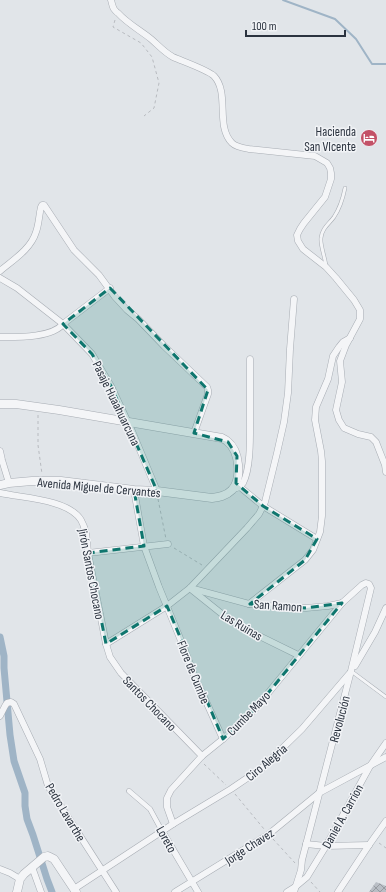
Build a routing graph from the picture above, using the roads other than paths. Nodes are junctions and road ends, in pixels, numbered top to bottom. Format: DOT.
graph roads {
  1 [pos="112,0"];
  2 [pos="345,188"];
  3 [pos="326,267"];
  4 [pos="0,271"];
  5 [pos="0,278"];
  6 [pos="110,288"];
  7 [pos="294,299"];
  8 [pos="63,324"];
  9 [pos="0,337"];
  10 [pos="351,337"];
  11 [pos="250,359"];
  12 [pos="0,404"];
  13 [pos="128,422"];
  14 [pos="194,433"];
  15 [pos="0,451"];
  16 [pos="386,472"];
  17 [pos="9,482"];
  18 [pos="0,485"];
  19 [pos="236,488"];
  20 [pos="134,490"];
  21 [pos="156,491"];
  22 [pos="0,493"];
  23 [pos="263,506"];
  24 [pos="317,539"];
  25 [pos="168,544"];
  26 [pos="144,546"];
  27 [pos="88,553"];
  28 [pos="190,588"];
  29 [pos="342,603"];
  30 [pos="249,604"];
  31 [pos="167,606"];
  32 [pos="386,608"];
  33 [pos="106,644"];
  34 [pos="298,655"];
  35 [pos="352,671"];
  36 [pos="386,697"];
  37 [pos="0,716"];
  38 [pos="223,739"];
  39 [pos="386,742"];
  40 [pos="386,757"];
  41 [pos="200,758"];
  42 [pos="370,766"];
  43 [pos="129,792"];
  44 [pos="319,793"];
  45 [pos="386,822"];
  46 [pos="174,824"];
  47 [pos="162,831"];
  48 [pos="306,844"];
  49 [pos="369,845"];
  50 [pos="326,846"];
  51 [pos="32,867"];
  52 [pos="0,869"];
  53 [pos="103,871"];
  54 [pos="20,879"];
  55 [pos="191,882"];
  56 [pos="294,890"];
  57 [pos="75,891"];
  58 [pos="17,892"];
  59 [pos="41,892"];
  60 [pos="116,892"];
  61 [pos="174,892"];
  62 [pos="198,892"];
  63 [pos="287,892"];
  64 [pos="338,892"];
  1 -- 3 [label="street"];
  2 -- 3 [label="lane"];
  3 -- 10 [label="street"];
  4 -- 6 [label="street"];
  5 -- 8 [label="street, Pasaje Huaahuarcuna"];
  6 -- 8 [label="street"];
  6 -- 14 [label="street"];
  7 -- 23 [label="street"];
  8 -- 9 [label="street"];
  8 -- 13 [label="street, Pasaje Huaahuarcuna"];
  10 -- 16 [label="street"];
  10 -- 24 [label="street"];
  11 -- 19 [label="street"];
  12 -- 13 [label="street"];
  13 -- 14 [label="street"];
  13 -- 21 [label="street, Pasaje Huaahuarcuna"];
  14 -- 19 [label="street"];
  15 -- 17 [label="street"];
  17 -- 18 [label="street, Avenida Miguel de Cervantes"];
  17 -- 20 [label="street, Avenida Miguel de Cervantes"];
  19 -- 21 [label="street, Avenida Miguel de Cervantes"];
  19 -- 23 [label="street"];
  20 -- 21 [label="street, Avenida Miguel de Cervantes"];
  20 -- 26 [label="street, Flore de Cumbe"];
  22 -- 27 [label="street, Jirón Santos Chocano"];
  23 -- 24 [label="street"];
  23 -- 28 [label="street"];
  24 -- 30 [label="street"];
  25 -- 26 [label="street"];
  26 -- 27 [label="street"];
  26 -- 31 [label="street, Flore de Cumbe"];
  27 -- 33 [label="street, Jirón Santos Chocano"];
  28 -- 30 [label="street, San Ramon"];
  28 -- 31 [label="street"];
  28 -- 34 [label="street, Las Ruinas"];
  29 -- 30 [label="street, San Ramon"];
  29 -- 34 [label="street, Cumbe Mayo"];
  29 -- 35 [label="street, Revolución"];
  31 -- 33 [label="street"];
  31 -- 38 [label="street, Flore de Cumbe"];
  32 -- 35 [label="street"];
  33 -- 41 [label="street, Santos Chocano"];
  34 -- 38 [label="street, Cumbe Mayo"];
  35 -- 36 [label="lane"];
  35 -- 44 [label="street, Revolución"];
  35 -- 46 [label="street, Ciro Alegria"];
  37 -- 53 [label="street, Pedro Lavarthe"];
  38 -- 41 [label="street, Cumbe Mayo"];
  39 -- 42 [label="street, Daniel A. Carrion"];
  40 -- 42 [label="street, Jorge Chavez"];
  41 -- 46 [label="street, Cumbe Mayo"];
  42 -- 44 [label="street, Jorge Chavez"];
  42 -- 50 [label="street, Daniel A. Carrion"];
  43 -- 47 [label="street, Loreto"];
  44 -- 48 [label="street, Revolución"];
  44 -- 55 [label="street, Jorge Chavez"];
  45 -- 49 [label="street"];
  46 -- 47 [label="street, Ciro Alegria"];
  47 -- 53 [label="street, Ciro Alegria"];
  47 -- 55 [label="street, Loreto"];
  48 -- 50 [label="street"];
  48 -- 56 [label="street, Revolución"];
  49 -- 50 [label="street"];
  49 -- 64 [label="street"];
  50 -- 56 [label="street, Daniel A. Carrion"];
  51 -- 54 [label="street"];
  51 -- 57 [label="street"];
  51 -- 59 [label="street"];
  52 -- 54 [label="street"];
  53 -- 57 [label="street, Ciro Alegria"];
  53 -- 60 [label="street, Pedro Lavarthe"];
  54 -- 58 [label="street"];
  55 -- 61 [label="street, Jorge Chavez"];
  55 -- 62 [label="street, Loreto"];
  56 -- 63 [label="street"];
}
